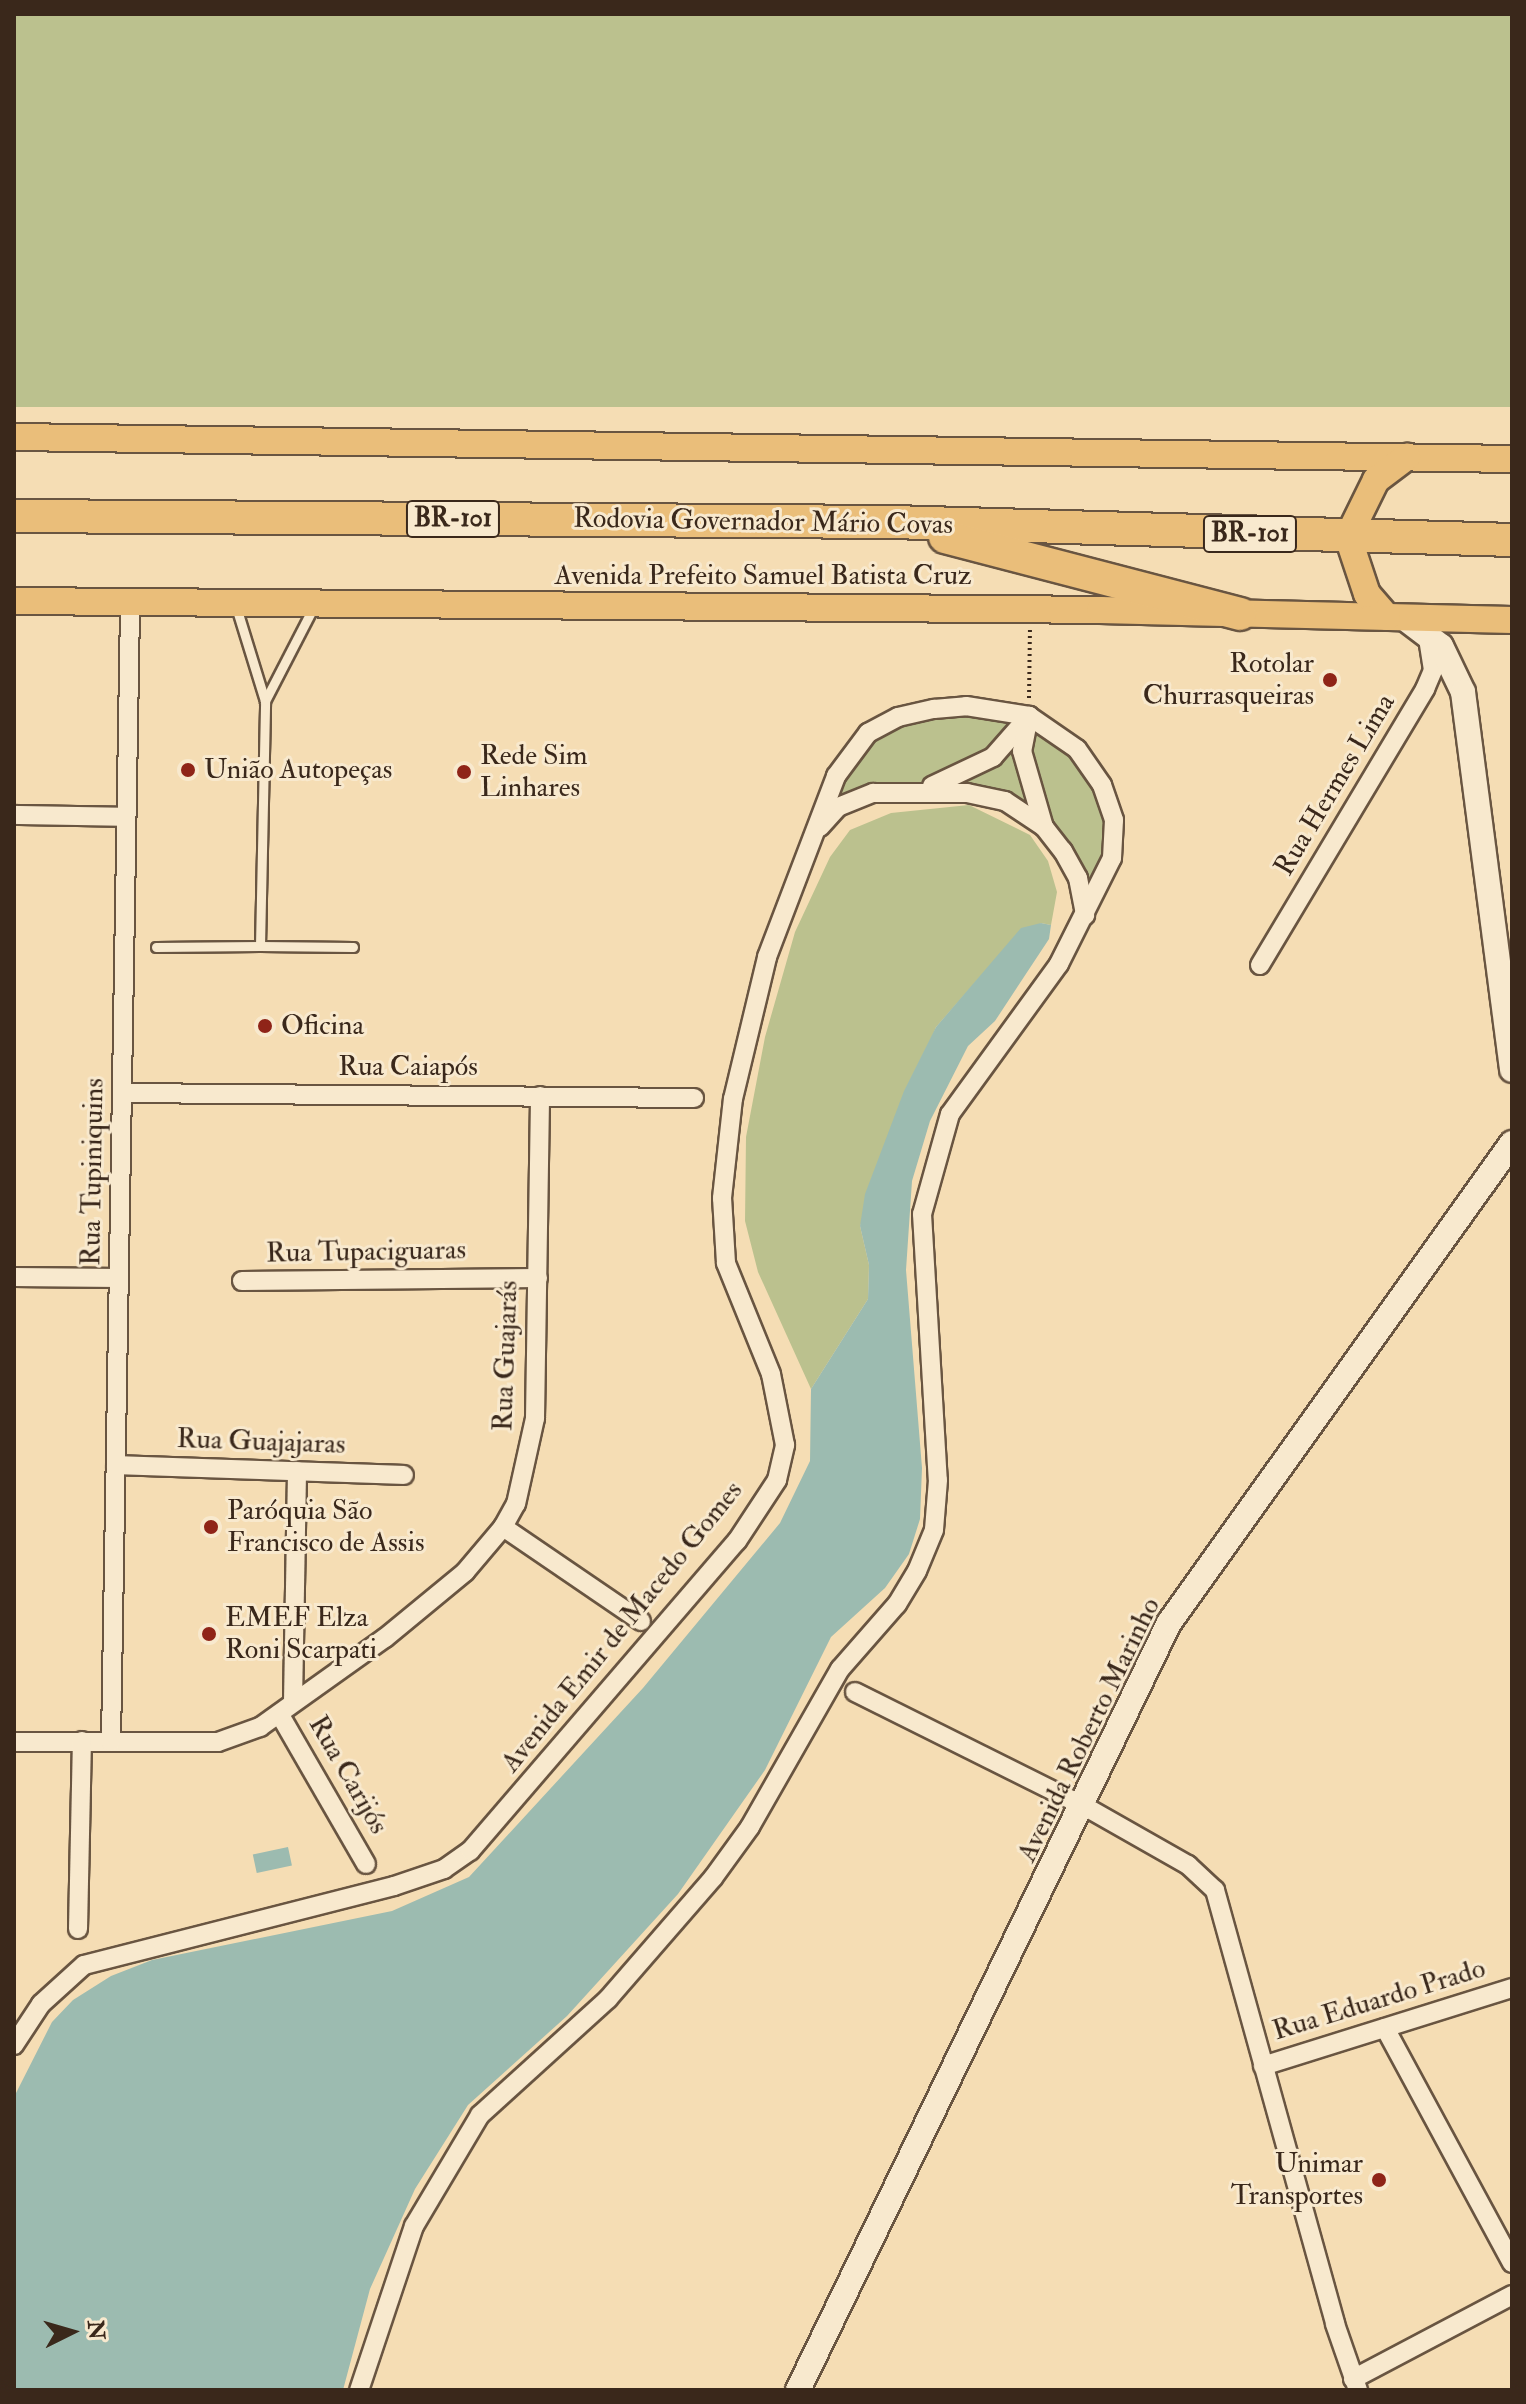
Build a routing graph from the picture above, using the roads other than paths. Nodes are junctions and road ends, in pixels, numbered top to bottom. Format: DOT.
graph roads {
  1 [pos="14,437"];
  2 [pos="1407,457"];
  3 [pos="1512,459"];
  4 [pos="14,516"];
  5 [pos="892,522"];
  6 [pos="1348,537"];
  7 [pos="1512,540"];
  8 [pos="14,601"];
  9 [pos="130,603"];
  10 [pos="235,604"];
  11 [pos="315,605"];
  12 [pos="1240,614"];
  13 [pos="1512,620"];
  14 [pos="1405,621"];
  15 [pos="265,701"];
  16 [pos="1029,716"];
  17 [pos="914,790"];
  18 [pos="14,815"];
  19 [pos="126,817"];
  20 [pos="1044,827"];
  21 [pos="811,838"];
  22 [pos="1085,915"];
  23 [pos="260,946"];
  24 [pos="156,947"];
  25 [pos="353,947"];
  26 [pos="1260,965"];
  27 [pos="1512,1070"];
  28 [pos="122,1093"];
  29 [pos="540,1096"];
  30 [pos="694,1098"];
  31 [pos="1512,1143"];
  32 [pos="14,1277"];
  33 [pos="119,1278"];
  34 [pos="538,1278"];
  35 [pos="242,1281"];
  36 [pos="116,1465"];
  37 [pos="297,1471"];
  38 [pos="404,1475"];
  39 [pos="503,1527"];
  40 [pos="641,1621"];
  41 [pos="855,1692"];
  42 [pos="287,1709"];
  43 [pos="82,1741"];
  44 [pos="14,1742"];
  45 [pos="111,1742"];
  46 [pos="1084,1806"];
  47 [pos="366,1864"];
  48 [pos="78,1929"];
  49 [pos="1512,1988"];
  50 [pos="1385,2028"];
  51 [pos="14,2045"];
  52 [pos="1263,2066"];
  53 [pos="1512,2263"];
  54 [pos="1512,2295"];
  55 [pos="1356,2384"];
  56 [pos="359,2390"];
  57 [pos="798,2390"];
  1 -- 2 [label="main road"];
  2 -- 3 [label="main road"];
  2 -- 6 [label="main road"];
  4 -- 5 [label="highway, Rodovia Governador Mário Covas / BR-101"];
  5 -- 6 [label="highway, Rodovia Governador Mário Covas / BR-101"];
  5 -- 12 [label="highway"];
  6 -- 7 [label="highway, Rodovia Governador Mário Covas / BR-101"];
  6 -- 14 [label="main road"];
  8 -- 9 [label="main road, Avenida Prefeito Samuel Batista Cruz"];
  9 -- 10 [label="main road, Avenida Prefeito Samuel Batista Cruz"];
  9 -- 19 [label="street, Rua Tupiniquins"];
  10 -- 11 [label="main road, Avenida Prefeito Samuel Batista Cruz"];
  10 -- 15 [label="lane"];
  11 -- 12 [label="main road, Avenida Prefeito Samuel Batista Cruz"];
  11 -- 15 [label="lane"];
  12 -- 14 [label="main road, Avenida Prefeito Samuel Batista Cruz"];
  13 -- 14 [label="main road, Avenida Prefeito Samuel Batista Cruz"];
  14 -- 26 [label="street, Rua Hermes Lima"];
  14 -- 27 [label="main road"];
  15 -- 23 [label="lane"];
  16 -- 17 [label="street"];
  16 -- 20 [label="street"];
  16 -- 21 [label="street, Avenida Emir de Macedo Gomes"];
  16 -- 22 [label="street, Avenida Emir de Macedo Gomes"];
  17 -- 20 [label="street, Avenida Emir de Macedo Gomes"];
  17 -- 21 [label="street, Avenida Emir de Macedo Gomes"];
  18 -- 19 [label="street"];
  19 -- 28 [label="street, Rua Tupiniquins"];
  20 -- 22 [label="street, Avenida Emir de Macedo Gomes"];
  21 -- 51 [label="street, Avenida Emir de Macedo Gomes"];
  22 -- 56 [label="street, Avenida Emir de Macedo Gomes"];
  23 -- 24 [label="lane"];
  23 -- 25 [label="lane"];
  28 -- 29 [label="street, Rua Caiapós"];
  28 -- 33 [label="street, Rua Tupiniquins"];
  29 -- 30 [label="street, Rua Caiapós"];
  29 -- 34 [label="street, Rua Guajarás"];
  31 -- 46 [label="main road, Avenida Roberto Marinho"];
  32 -- 33 [label="street"];
  33 -- 36 [label="street, Rua Tupiniquins"];
  34 -- 35 [label="street, Rua Tupaciguaras"];
  34 -- 39 [label="street, Rua Guajarás"];
  36 -- 37 [label="street, Rua Guajajaras"];
  36 -- 45 [label="street, Rua Tupiniquins"];
  37 -- 38 [label="street, Rua Guajajaras"];
  37 -- 42 [label="street, Rua Carijós"];
  39 -- 40 [label="street"];
  39 -- 42 [label="street, Rua Guajarás"];
  41 -- 46 [label="street"];
  42 -- 45 [label="street, Rua Guajarás"];
  42 -- 47 [label="street, Rua Carijós"];
  43 -- 44 [label="street, Rua Guajarás"];
  43 -- 45 [label="street, Rua Guajarás"];
  43 -- 48 [label="street"];
  46 -- 52 [label="street"];
  46 -- 57 [label="main road, Avenida Roberto Marinho"];
  49 -- 50 [label="street, Rua Eduardo Prado"];
  50 -- 52 [label="street, Rua Eduardo Prado"];
  50 -- 53 [label="street"];
  52 -- 55 [label="street"];
  54 -- 55 [label="street"];
}
